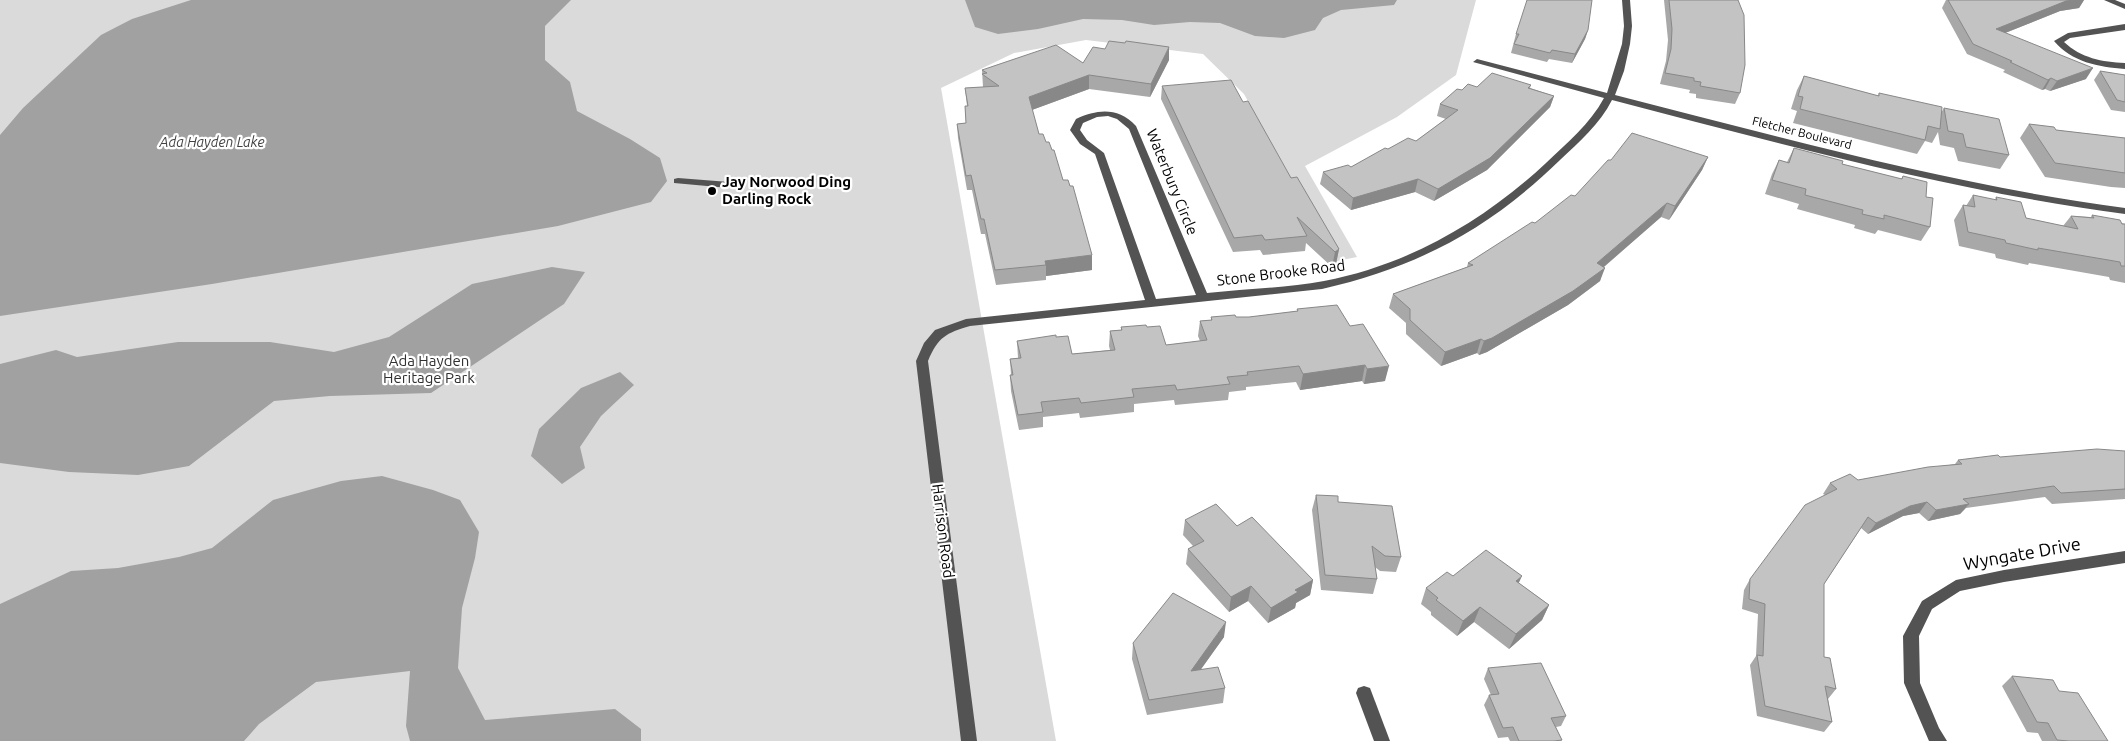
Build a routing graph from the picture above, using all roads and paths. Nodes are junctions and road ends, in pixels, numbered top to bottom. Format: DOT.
graph roads {
  1 [pos="1626,0"];
  2 [pos="2108,0"];
  3 [pos="2125,8"];
  4 [pos="2125,27"];
  5 [pos="1477,62"];
  6 [pos="2125,66"];
  7 [pos="1609,97"];
  8 [pos="678,181"];
  9 [pos="729,185"];
  10 [pos="2125,210"];
  11 [pos="1203,298"];
  12 [pos="1152,303"];
  13 [pos="944,329"];
  14 [pos="2125,557"];
  15 [pos="1364,693"];
  16 [pos="968,741"];
  17 [pos="1382,741"];
  18 [pos="1939,741"];
  1 -- 7 [label="street, Stone Brooke Road"];
  2 -- 3 [label="street"];
  4 -- 6 [label="street"];
  5 -- 7 [label="street, Fletcher Boulevard"];
  7 -- 10 [label="street, Fletcher Boulevard"];
  7 -- 11 [label="street, Stone Brooke Road"];
  8 -- 9 [label="street"];
  11 -- 12 [label="street, Stone Brooke Road"];
  11 -- 12 [label="street, Waterbury Circle"];
  12 -- 13 [label="street, Stone Brooke Road"];
  13 -- 16 [label="street, Harrison Road"];
  14 -- 18 [label="street, Wyngate Drive"];
  15 -- 17 [label="street"];
}
